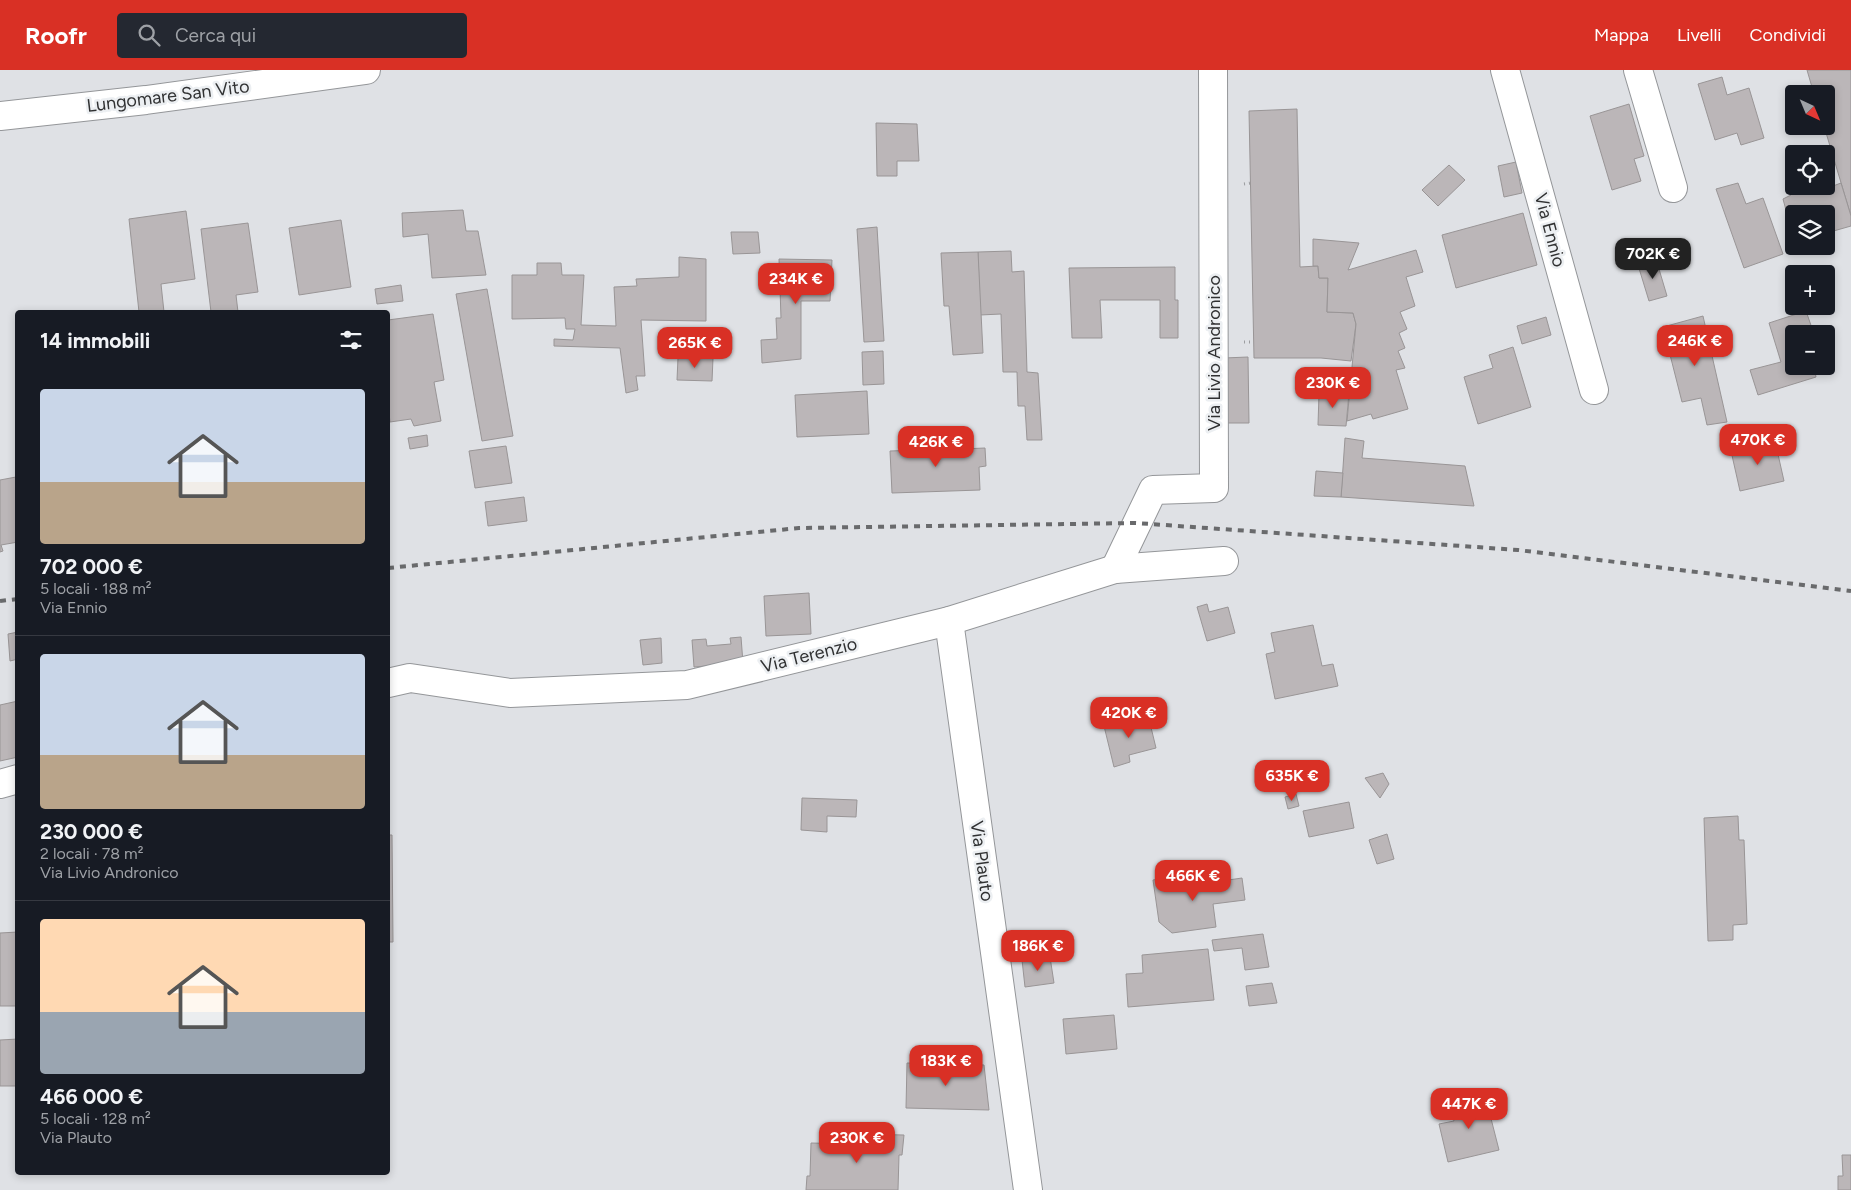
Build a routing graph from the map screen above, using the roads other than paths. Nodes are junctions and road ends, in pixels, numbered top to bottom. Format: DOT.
graph roads {
  1 [pos="366,70"];
  2 [pos="1213,70"];
  3 [pos="1506,70"];
  4 [pos="1638,70"];
  5 [pos="0,116"];
  6 [pos="1673,188"];
  7 [pos="1594,390"];
  8 [pos="1224,561"];
  9 [pos="1115,569"];
  10 [pos="949,621"];
  11 [pos="390,683"];
  12 [pos="15,780"];
  13 [pos="0,784"];
  14 [pos="1028,1190"];
  1 -- 5 [label="street, Lungomare San Vito"];
  2 -- 9 [label="street, Via Livio Andronico"];
  3 -- 7 [label="street, Via Ennio"];
  4 -- 6 [label="street"];
  8 -- 9 [label="street, Via Terenzio"];
  9 -- 10 [label="street, Via Terenzio"];
  10 -- 11 [label="street, Via Terenzio"];
  10 -- 14 [label="street, Via Plauto"];
  12 -- 13 [label="street"];
}
